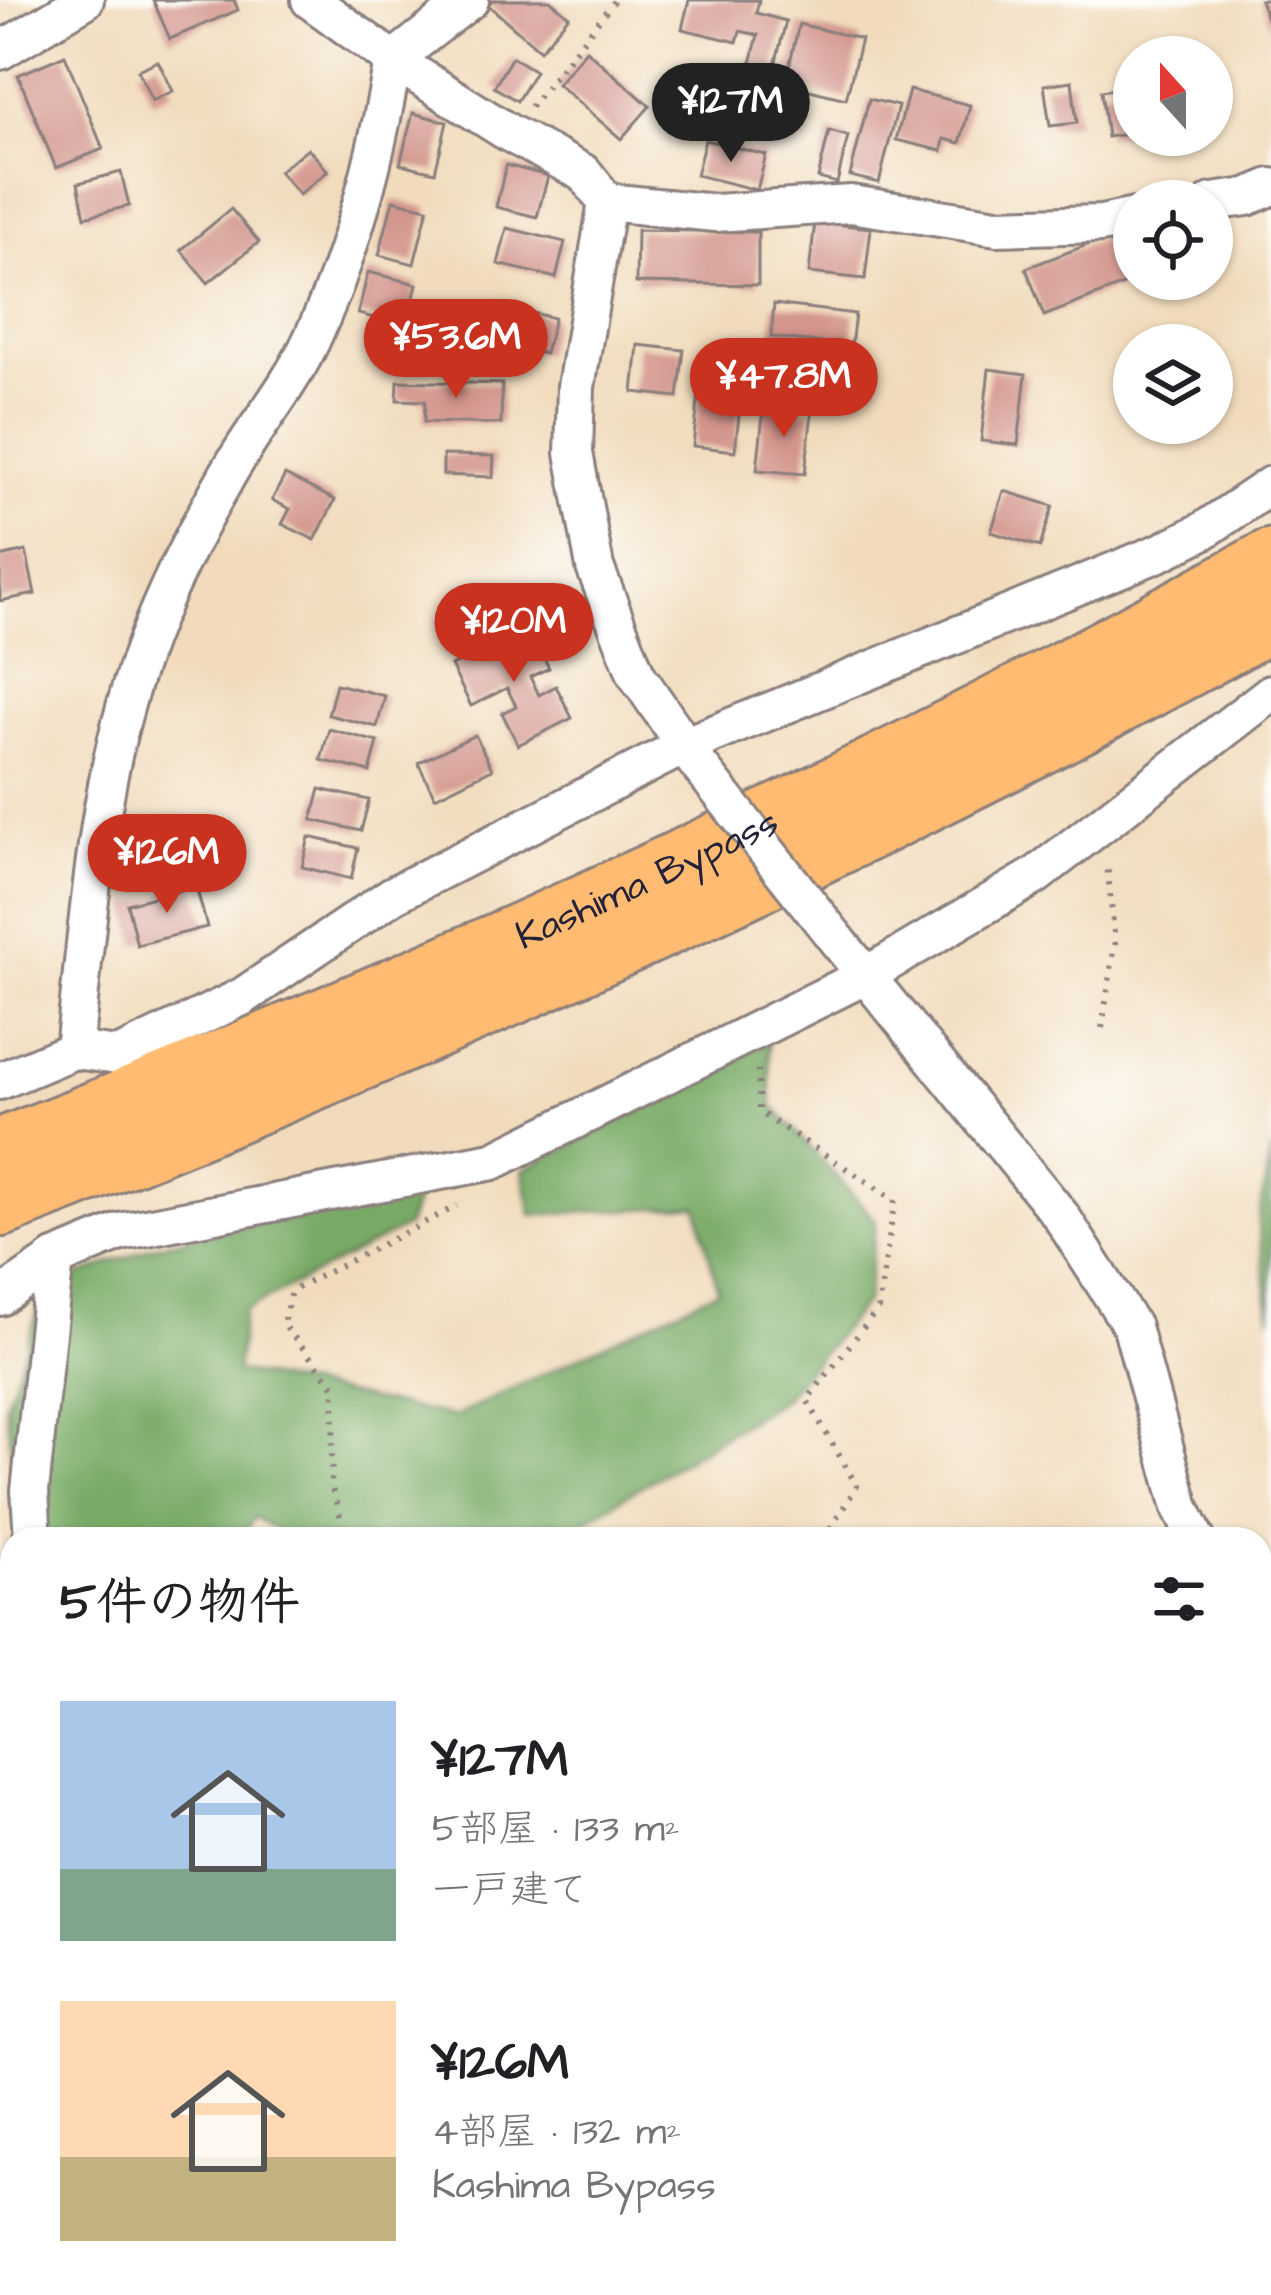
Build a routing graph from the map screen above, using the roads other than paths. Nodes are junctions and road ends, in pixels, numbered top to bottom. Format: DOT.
graph roads {
  1 [pos="85,0"];
  2 [pos="310,0"];
  3 [pos="470,0"];
  4 [pos="0,51"];
  5 [pos="393,61"];
  6 [pos="1271,187"];
  7 [pos="1233,199"];
  8 [pos="607,202"];
  9 [pos="1113,221"];
  10 [pos="1271,485"];
  11 [pos="1271,561"];
  12 [pos="1271,619"];
  13 [pos="1271,693"];
  14 [pos="692,757"];
  15 [pos="865,976"];
  16 [pos="74,1050"];
  17 [pos="0,1081"];
  18 [pos="0,1150"];
  19 [pos="0,1205"];
  20 [pos="55,1259"];
  21 [pos="0,1297"];
  22 [pos="32,1527"];
  23 [pos="1190,1527"];
  1 -- 4 [label="street"];
  2 -- 5 [label="street"];
  3 -- 5 [label="street"];
  5 -- 8 [label="street"];
  5 -- 16 [label="street"];
  6 -- 7 [label="street"];
  8 -- 9 [label="street"];
  8 -- 14 [label="street"];
  10 -- 14 [label="street"];
  11 -- 18 [label="highway, Kashima Bypass"];
  12 -- 19 [label="highway, Kashima Bypass"];
  13 -- 15 [label="street"];
  14 -- 15 [label="street, bridge"];
  14 -- 16 [label="street"];
  15 -- 20 [label="street"];
  15 -- 23 [label="street"];
  16 -- 17 [label="street"];
  20 -- 21 [label="street"];
  20 -- 22 [label="street"];
}
